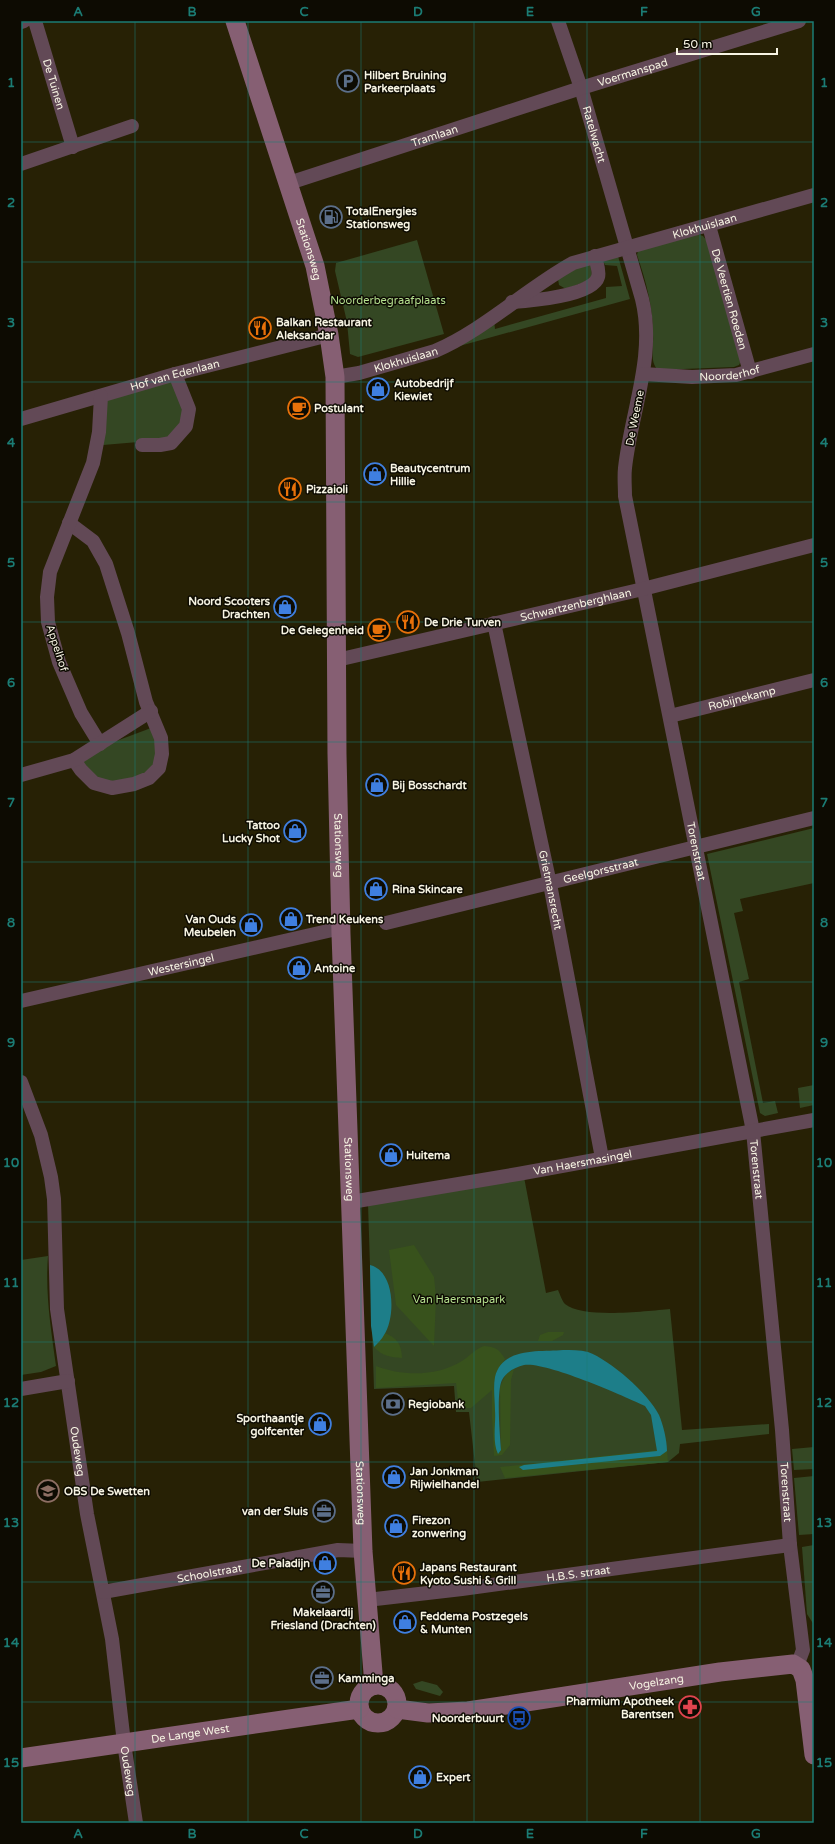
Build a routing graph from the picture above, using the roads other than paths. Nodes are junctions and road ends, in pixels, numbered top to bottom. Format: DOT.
graph roads {
  1 [pos="35,21"];
  2 [pos="235,21"];
  3 [pos="558,21"];
  4 [pos="799,21"];
  5 [pos="580,88"];
  6 [pos="132,126"];
  7 [pos="73,147"];
  8 [pos="21,164"];
  9 [pos="289,183"];
  10 [pos="814,195"];
  11 [pos="709,226"];
  12 [pos="626,248"];
  13 [pos="595,256"];
  14 [pos="511,302"];
  15 [pos="329,335"];
  16 [pos="814,354"];
  17 [pos="750,372"];
  18 [pos="176,374"];
  19 [pos="643,374"];
  20 [pos="335,377"];
  21 [pos="101,396"];
  22 [pos="21,419"];
  23 [pos="142,445"];
  24 [pos="69,523"];
  25 [pos="814,545"];
  26 [pos="643,588"];
  27 [pos="494,623"];
  28 [pos="336,660"];
  29 [pos="814,680"];
  30 [pos="151,711"];
  31 [pos="670,716"];
  32 [pos="100,744"];
  33 [pos="74,760"];
  34 [pos="21,775"];
  35 [pos="814,818"];
  36 [pos="695,847"];
  37 [pos="550,884"];
  38 [pos="386,923"];
  39 [pos="341,928"];
  40 [pos="21,1001"];
  41 [pos="21,1082"];
  42 [pos="814,1120"];
  43 [pos="752,1131"];
  44 [pos="602,1158"];
  45 [pos="351,1202"];
  46 [pos="68,1381"];
  47 [pos="21,1389"];
  48 [pos="790,1545"];
  49 [pos="364,1551"];
  50 [pos="103,1592"];
  51 [pos="367,1600"];
  52 [pos="805,1655"];
  53 [pos="374,1685"];
  54 [pos="359,1708"];
  55 [pos="397,1709"];
  56 [pos="124,1743"];
  57 [pos="814,1756"];
  58 [pos="21,1758"];
  59 [pos="136,1823"];
  1 -- 7 [label="street, De Tuinen"];
  2 -- 9 [label="street, Stationsweg"];
  3 -- 5 [label="street, Ratelwacht"];
  4 -- 5 [label="street, Voermanspad"];
  5 -- 9 [label="street, Tramlaan"];
  5 -- 12 [label="street, Ratelwacht"];
  6 -- 7 [label="street"];
  7 -- 8 [label="street"];
  9 -- 15 [label="street, Stationsweg"];
  10 -- 11 [label="street, Klokhuislaan"];
  11 -- 12 [label="street, Klokhuislaan"];
  11 -- 17 [label="street, De Veertien Roeden"];
  12 -- 13 [label="street, Klokhuislaan"];
  12 -- 19 [label="street, De Weeme"];
  13 -- 14 [label="street, Klokhuislaan"];
  13 -- 14 [label="street"];
  14 -- 20 [label="street, Klokhuislaan"];
  15 -- 18 [label="street, Hof van Edenlaan"];
  15 -- 20 [label="street, Stationsweg"];
  16 -- 17 [label="street, Noorderhof"];
  17 -- 19 [label="street, Noorderhof"];
  18 -- 21 [label="street, Hof van Edenlaan"];
  18 -- 23 [label="street"];
  19 -- 26 [label="street, De Weeme"];
  20 -- 28 [label="street, Stationsweg"];
  21 -- 22 [label="street, Hof van Edenlaan"];
  21 -- 24 [label="street, Appelhof"];
  24 -- 30 [label="street"];
  24 -- 32 [label="street, Appelhof"];
  25 -- 26 [label="street, Schwartzenberghlaan"];
  26 -- 27 [label="street, Schwartzenberghlaan"];
  26 -- 31 [label="street, Torenstraat"];
  27 -- 28 [label="street, Schwartzenberghlaan"];
  27 -- 37 [label="street, Grietmansrecht"];
  28 -- 39 [label="street, Stationsweg"];
  29 -- 31 [label="street, Robijnekamp"];
  30 -- 32 [label="street"];
  30 -- 33 [label="street"];
  31 -- 36 [label="street, Torenstraat"];
  32 -- 33 [label="street"];
  33 -- 34 [label="street"];
  35 -- 36 [label="street, Geelgorsstraat"];
  36 -- 37 [label="street, Geelgorsstraat"];
  36 -- 43 [label="street, Torenstraat"];
  37 -- 38 [label="street, Geelgorsstraat"];
  37 -- 44 [label="street, Grietmansrecht"];
  39 -- 40 [label="street, Westersingel"];
  39 -- 45 [label="street, Stationsweg"];
  41 -- 46 [label="street, Oudeweg"];
  42 -- 43 [label="street, Van Haersmasingel"];
  43 -- 44 [label="street, Van Haersmasingel"];
  43 -- 48 [label="street, Torenstraat"];
  44 -- 45 [label="street, Van Haersmasingel"];
  45 -- 49 [label="street, Stationsweg"];
  46 -- 47 [label="street"];
  46 -- 50 [label="street, Oudeweg"];
  48 -- 51 [label="street, H.B.S. straat"];
  48 -- 52 [label="street, Torenstraat"];
  49 -- 50 [label="street, Schoolstraat"];
  49 -- 51 [label="street, Stationsweg"];
  50 -- 56 [label="street, Oudeweg"];
  51 -- 53 [label="street, Stationsweg"];
  52 -- 55 [label="street, Vogelzang"];
  52 -- 57 [label="street, Torenstraat"];
  53 -- 54 [label="street"];
  53 -- 55 [label="street"];
  54 -- 55 [label="street"];
  54 -- 56 [label="street, De Lange West"];
  56 -- 58 [label="street, De Lange West"];
  56 -- 59 [label="street, Oudeweg"];
}
